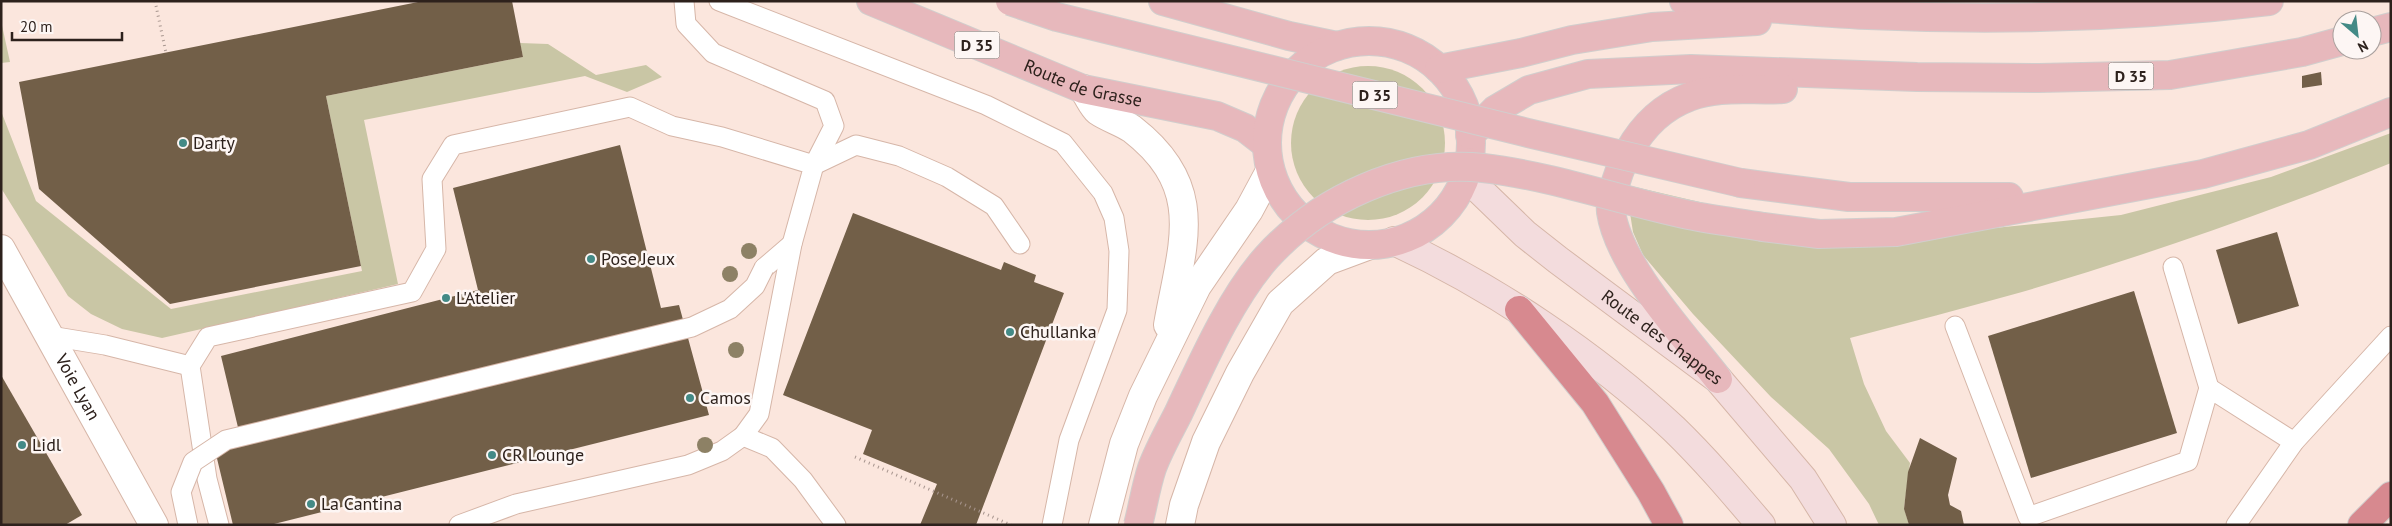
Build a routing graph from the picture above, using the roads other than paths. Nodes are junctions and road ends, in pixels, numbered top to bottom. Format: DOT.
graph roads {
  1 [pos="684,1"];
  2 [pos="719,1"];
  3 [pos="870,1"];
  4 [pos="1010,1"];
  5 [pos="1162,1"];
  6 [pos="1684,1"];
  7 [pos="2269,1"];
  8 [pos="1869,15"];
  9 [pos="2332,44"];
  10 [pos="1337,46"];
  11 [pos="1439,69"];
  12 [pos="1917,77"];
  13 [pos="1084,89"];
  14 [pos="2391,112"];
  15 [pos="1470,135"];
  16 [pos="1268,158"];
  17 [pos="814,165"];
  18 [pos="1465,176"];
  19 [pos="2070,197"];
  20 [pos="1382,243"];
  21 [pos="792,244"];
  22 [pos="1020,244"];
  23 [pos="1,250"];
  24 [pos="2173,267"];
  25 [pos="1519,310"];
  26 [pos="1955,326"];
  27 [pos="50,336"];
  28 [pos="2391,336"];
  29 [pos="1163,354"];
  30 [pos="190,366"];
  31 [pos="1718,379"];
  32 [pos="2209,388"];
  33 [pos="743,436"];
  34 [pos="2294,442"];
  35 [pos="2391,496"];
  36 [pos="154,525"];
  37 [pos="188,525"];
  38 [pos="220,525"];
  39 [pos="458,525"];
  40 [pos="836,525"];
  41 [pos="1052,525"];
  42 [pos="1103,525"];
  43 [pos="1138,525"];
  44 [pos="1180,525"];
  45 [pos="1669,525"];
  46 [pos="1761,525"];
  47 [pos="1832,525"];
  48 [pos="2236,525"];
  49 [pos="2362,525"];
  1 -- 17 [label="lane"];
  2 -- 41 [label="lane"];
  3 -- 13 [label="main road, Route de Grasse / D 35"];
  4 -- 19 [label="main road, D 35, bridge"];
  5 -- 10 [label="main road"];
  6 -- 8 [label="main road"];
  7 -- 8 [label="main road"];
  8 -- 11 [label="main road"];
  9 -- 12 [label="main road, D 35"];
  10 -- 11 [label="main road"];
  10 -- 16 [label="main road"];
  11 -- 15 [label="main road"];
  12 -- 15 [label="main road, D 35"];
  12 -- 31 [label="main road, D 35"];
  13 -- 16 [label="main road, Route de Grasse / D 35"];
  13 -- 29 [label="street"];
  14 -- 19 [label="main road, D 35"];
  15 -- 18 [label="main road"];
  16 -- 20 [label="main road"];
  16 -- 29 [label="street"];
  17 -- 21 [label="lane"];
  17 -- 22 [label="lane"];
  17 -- 30 [label="lane"];
  18 -- 20 [label="main road"];
  18 -- 31 [label="main road, Route des Chappes"];
  19 -- 43 [label="main road, bridge"];
  20 -- 25 [label="main road"];
  20 -- 44 [label="street"];
  21 -- 33 [label="lane"];
  21 -- 37 [label="lane, bridge"];
  23 -- 27 [label="street, Voie Lyan"];
  24 -- 32 [label="lane"];
  25 -- 45 [label="highway"];
  25 -- 46 [label="main road"];
  26 -- 32 [label="lane"];
  27 -- 30 [label="lane"];
  27 -- 36 [label="street, Voie Lyan"];
  28 -- 34 [label="lane"];
  29 -- 42 [label="street"];
  30 -- 38 [label="lane"];
  31 -- 47 [label="main road, Route des Chappes"];
  32 -- 34 [label="lane"];
  33 -- 39 [label="lane"];
  33 -- 40 [label="lane"];
  34 -- 48 [label="lane"];
  35 -- 49 [label="highway"];
}
